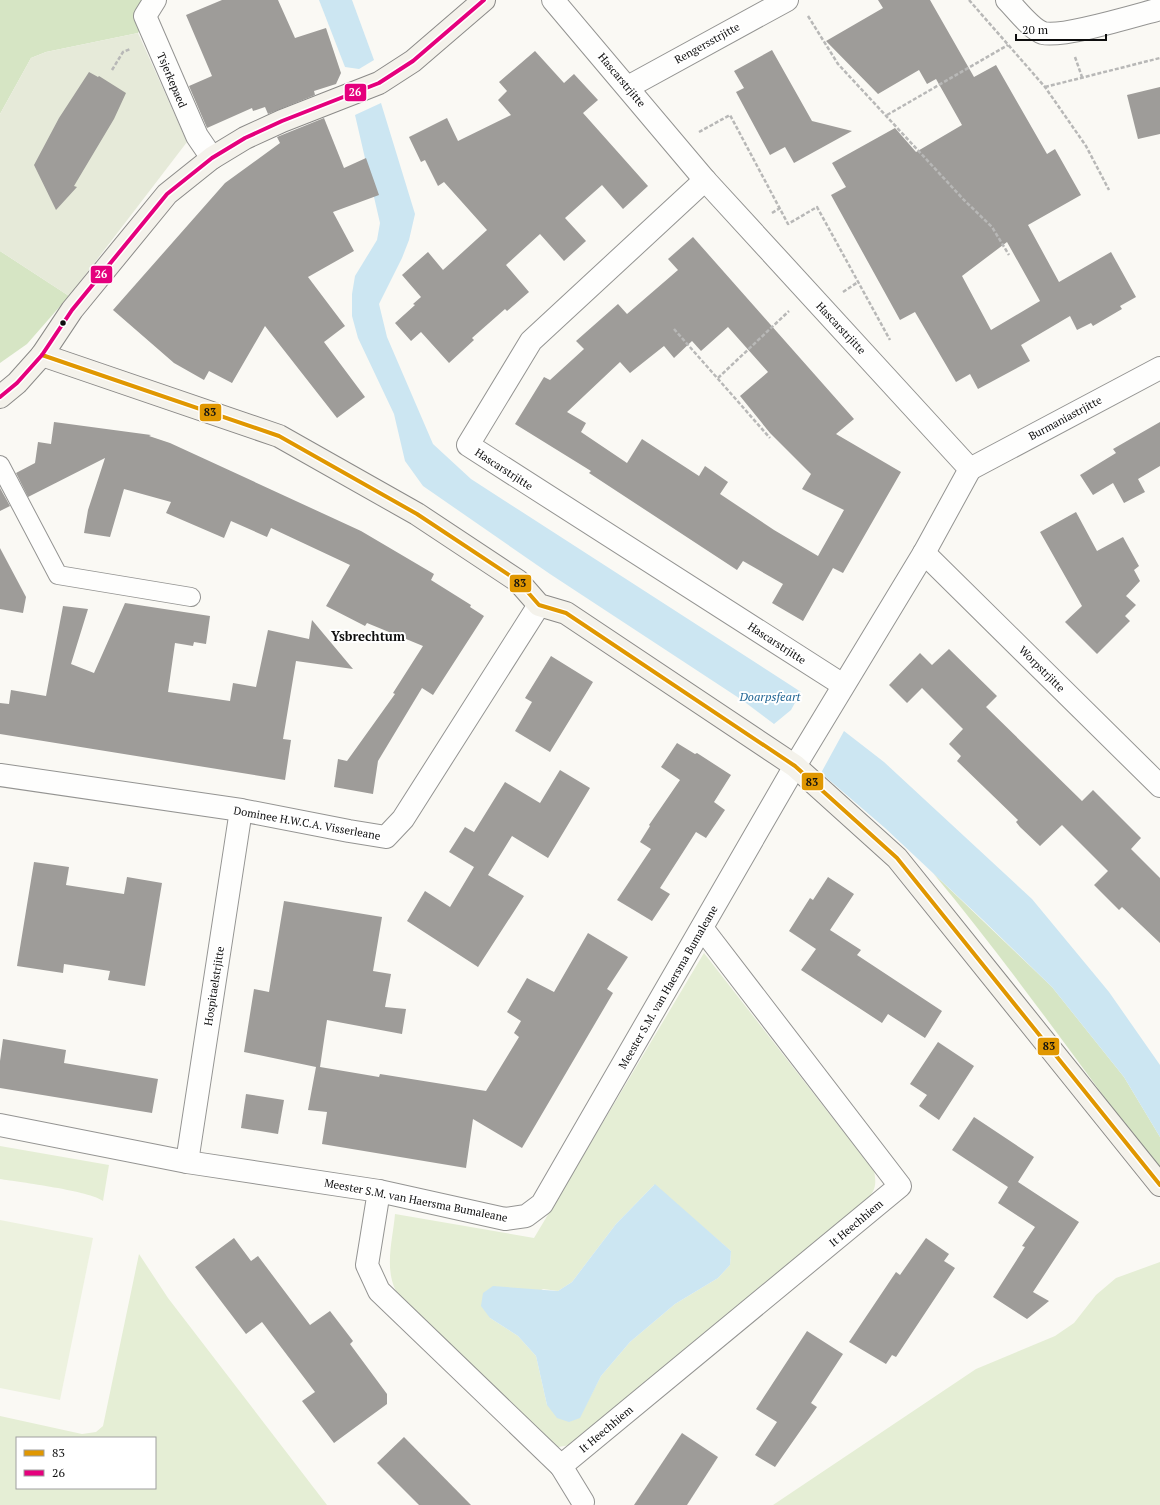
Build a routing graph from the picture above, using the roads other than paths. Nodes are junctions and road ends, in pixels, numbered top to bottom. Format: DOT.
graph roads {
  1 [pos="155,0"];
  2 [pos="484,0"];
  3 [pos="553,0"];
  4 [pos="787,0"];
  5 [pos="1007,0"];
  6 [pos="1160,9"];
  7 [pos="628,87"];
  8 [pos="212,158"];
  9 [pos="705,180"];
  10 [pos="42,355"];
  11 [pos="1160,368"];
  12 [pos="0,397"];
  13 [pos="0,465"];
  14 [pos="970,469"];
  15 [pos="924,553"];
  16 [pos="191,597"];
  17 [pos="539,606"];
  18 [pos="843,686"];
  19 [pos="794,766"];
  20 [pos="0,775"];
  21 [pos="1160,786"];
  22 [pos="241,810"];
  23 [pos="702,928"];
  24 [pos="0,1125"];
  25 [pos="187,1162"];
  26 [pos="1160,1185"];
  27 [pos="379,1191"];
  28 [pos="561,1466"];
  29 [pos="583,1502"];
  1 -- 8 [label="street, Tsjerkepaed"];
  2 -- 8 [label="street"];
  3 -- 7 [label="street, Hascarstrjitte"];
  4 -- 7 [label="street, Rengersstrjitte"];
  5 -- 6 [label="street"];
  7 -- 9 [label="street, Hascarstrjitte"];
  8 -- 10 [label="street"];
  9 -- 14 [label="street, Hascarstrjitte"];
  9 -- 18 [label="street, Hascarstrjitte"];
  10 -- 12 [label="street"];
  10 -- 17 [label="street"];
  11 -- 14 [label="street, Burmaniastrjitte"];
  13 -- 16 [label="lane"];
  14 -- 15 [label="street"];
  15 -- 18 [label="street"];
  15 -- 21 [label="street, Worpstrjitte"];
  17 -- 19 [label="street"];
  17 -- 22 [label="street, Dominee H.W.C.A. Visserleane"];
  18 -- 19 [label="street"];
  19 -- 23 [label="street, Meester S.M. van Haersma Bumaleane"];
  19 -- 26 [label="street"];
  20 -- 22 [label="street, Dominee H.W.C.A. Visserleane"];
  22 -- 25 [label="street, Hospitaelstrjitte"];
  23 -- 27 [label="street, Meester S.M. van Haersma Bumaleane"];
  23 -- 28 [label="street, It Heechhiem"];
  24 -- 25 [label="street, Meester S.M. van Haersma Bumaleane"];
  25 -- 27 [label="street, Meester S.M. van Haersma Bumaleane"];
  27 -- 28 [label="street"];
  28 -- 29 [label="street"];
}
